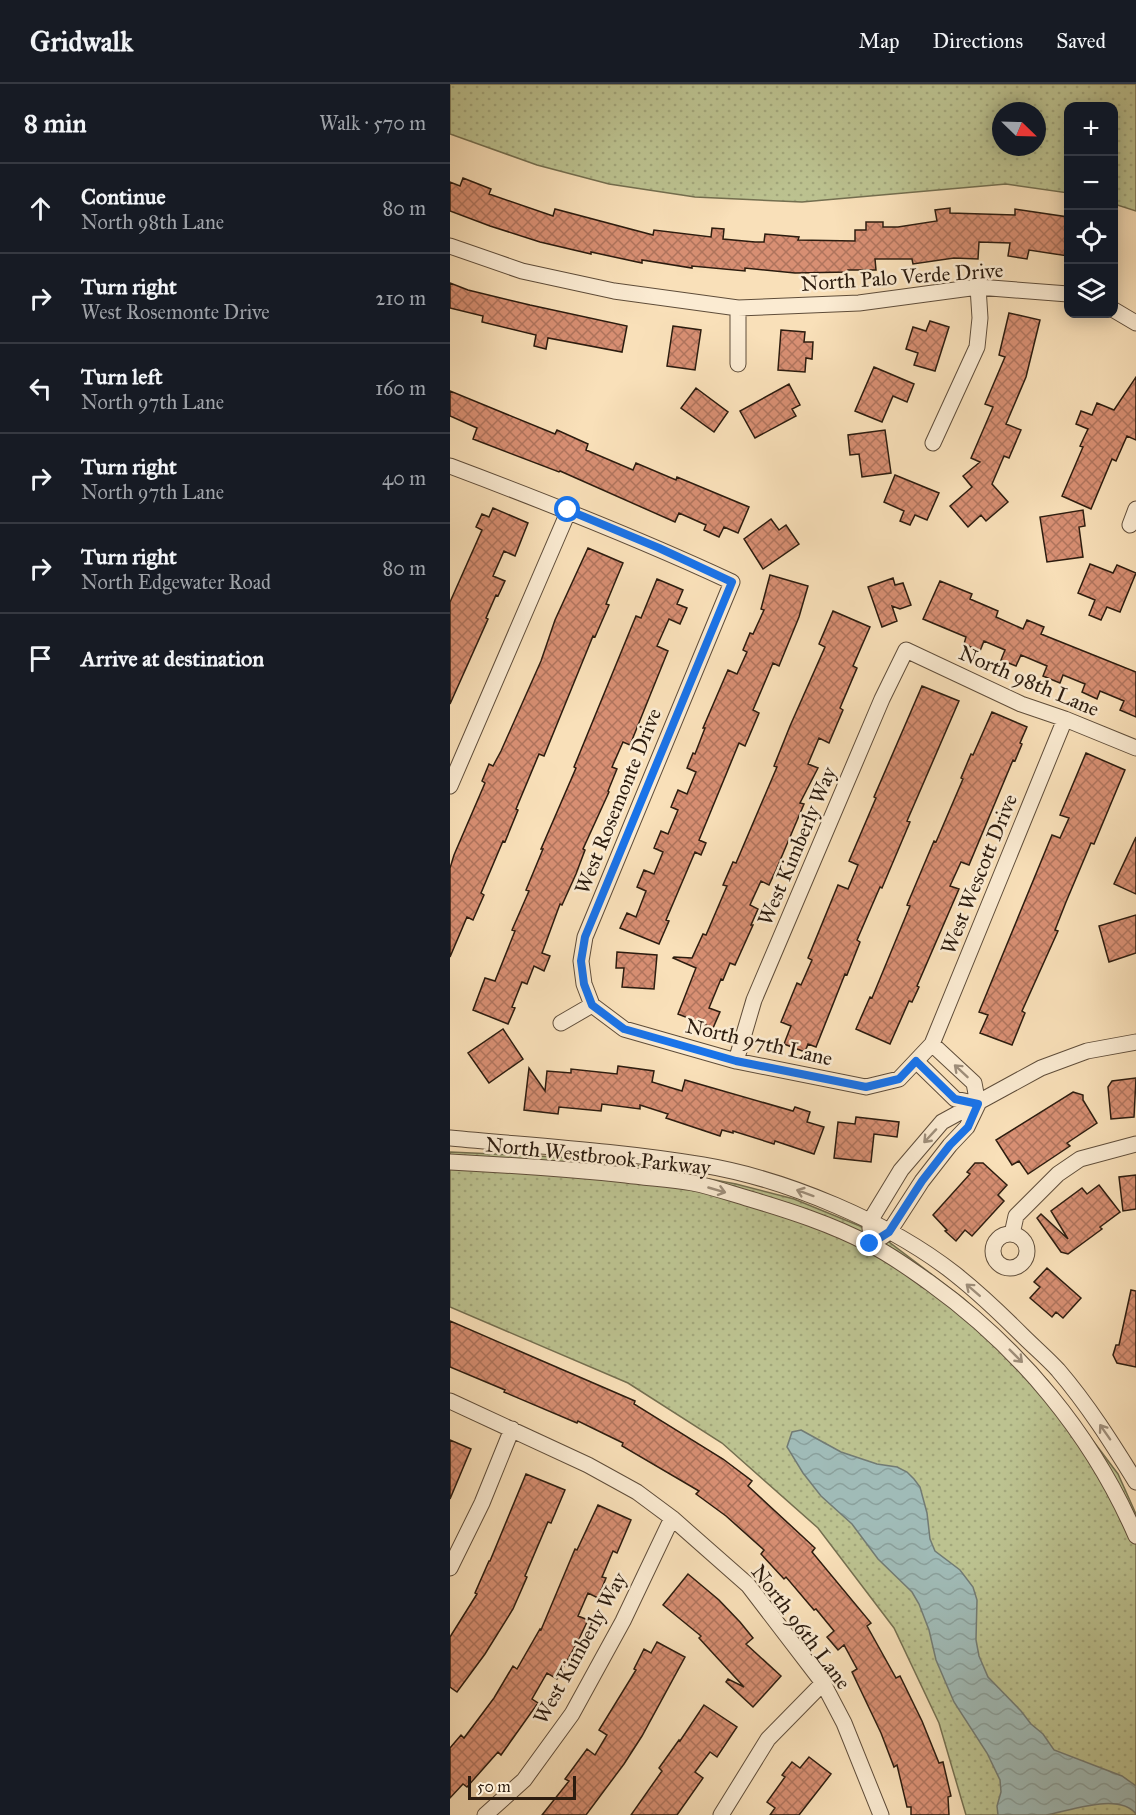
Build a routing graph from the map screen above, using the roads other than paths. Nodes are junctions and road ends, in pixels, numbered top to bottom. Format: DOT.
graph roads {
  1 [pos="450,246"];
  2 [pos="978,288"];
  3 [pos="1064,294"];
  4 [pos="738,308"];
  5 [pos="1118,313"];
  6 [pos="1136,323"];
  7 [pos="738,364"];
  8 [pos="933,443"];
  9 [pos="450,466"];
  10 [pos="1136,509"];
  11 [pos="568,510"];
  12 [pos="1130,525"];
  13 [pos="906,650"];
  14 [pos="1065,719"];
  15 [pos="1136,748"];
  16 [pos="450,786"];
  17 [pos="592,1005"];
  18 [pos="561,1023"];
  19 [pos="1136,1042"];
  20 [pos="932,1044"];
  21 [pos="736,1061"];
  22 [pos="916,1061"];
  23 [pos="978,1104"];
  24 [pos="450,1138"];
  25 [pos="1136,1144"];
  26 [pos="450,1162"];
  27 [pos="870,1221"];
  28 [pos="889,1232"];
  29 [pos="1012,1234"];
  30 [pos="870,1244"];
  31 [pos="450,1401"];
  32 [pos="512,1429"];
  33 [pos="1136,1482"];
  34 [pos="672,1518"];
  35 [pos="1136,1536"];
  36 [pos="450,1568"];
  37 [pos="823,1683"];
  38 [pos="485,1815"];
  39 [pos="721,1815"];
  40 [pos="881,1815"];
  1 -- 4 [label="street, North Palo Verde Drive"];
  2 -- 3 [label="street, North Palo Verde Drive"];
  2 -- 4 [label="street, North Palo Verde Drive"];
  2 -- 8 [label="street"];
  4 -- 7 [label="street"];
  5 -- 6 [label="street"];
  9 -- 11 [label="street"];
  10 -- 12 [label="street"];
  11 -- 16 [label="street"];
  11 -- 17 [label="street, West Rosemonte Drive"];
  13 -- 14 [label="street, North 98th Lane"];
  13 -- 21 [label="street, West Kimberly Way"];
  14 -- 15 [label="street, North 98th Lane"];
  14 -- 20 [label="street, West Wescott Drive"];
  17 -- 18 [label="street"];
  17 -- 21 [label="street, North 97th Lane"];
  19 -- 23 [label="street"];
  20 -- 22 [label="street, North 97th Lane"];
  23 -- 20 [label="street, one-way"];
  21 -- 22 [label="street, North 97th Lane"];
  22 -- 23 [label="street"];
  23 -- 27 [label="street, one-way"];
  23 -- 28 [label="street"];
  27 -- 24 [label="street, North Westbrook Parkway, one-way"];
  25 -- 29 [label="street"];
  26 -- 30 [label="street, North Westbrook Parkway, one-way"];
  27 -- 28 [label="street, North Westbrook Parkway"];
  27 -- 30 [label="street"];
  28 -- 30 [label="street"];
  33 -- 28 [label="street, North Westbrook Parkway, one-way"];
  30 -- 35 [label="street, North Westbrook Parkway, one-way"];
  31 -- 32 [label="street, North 96th Lane"];
  32 -- 34 [label="street, North 96th Lane"];
  32 -- 36 [label="street"];
  34 -- 37 [label="street, North 96th Lane"];
  34 -- 38 [label="street, West Kimberly Way"];
  37 -- 39 [label="street"];
  37 -- 40 [label="street, North 96th Lane"];
}
